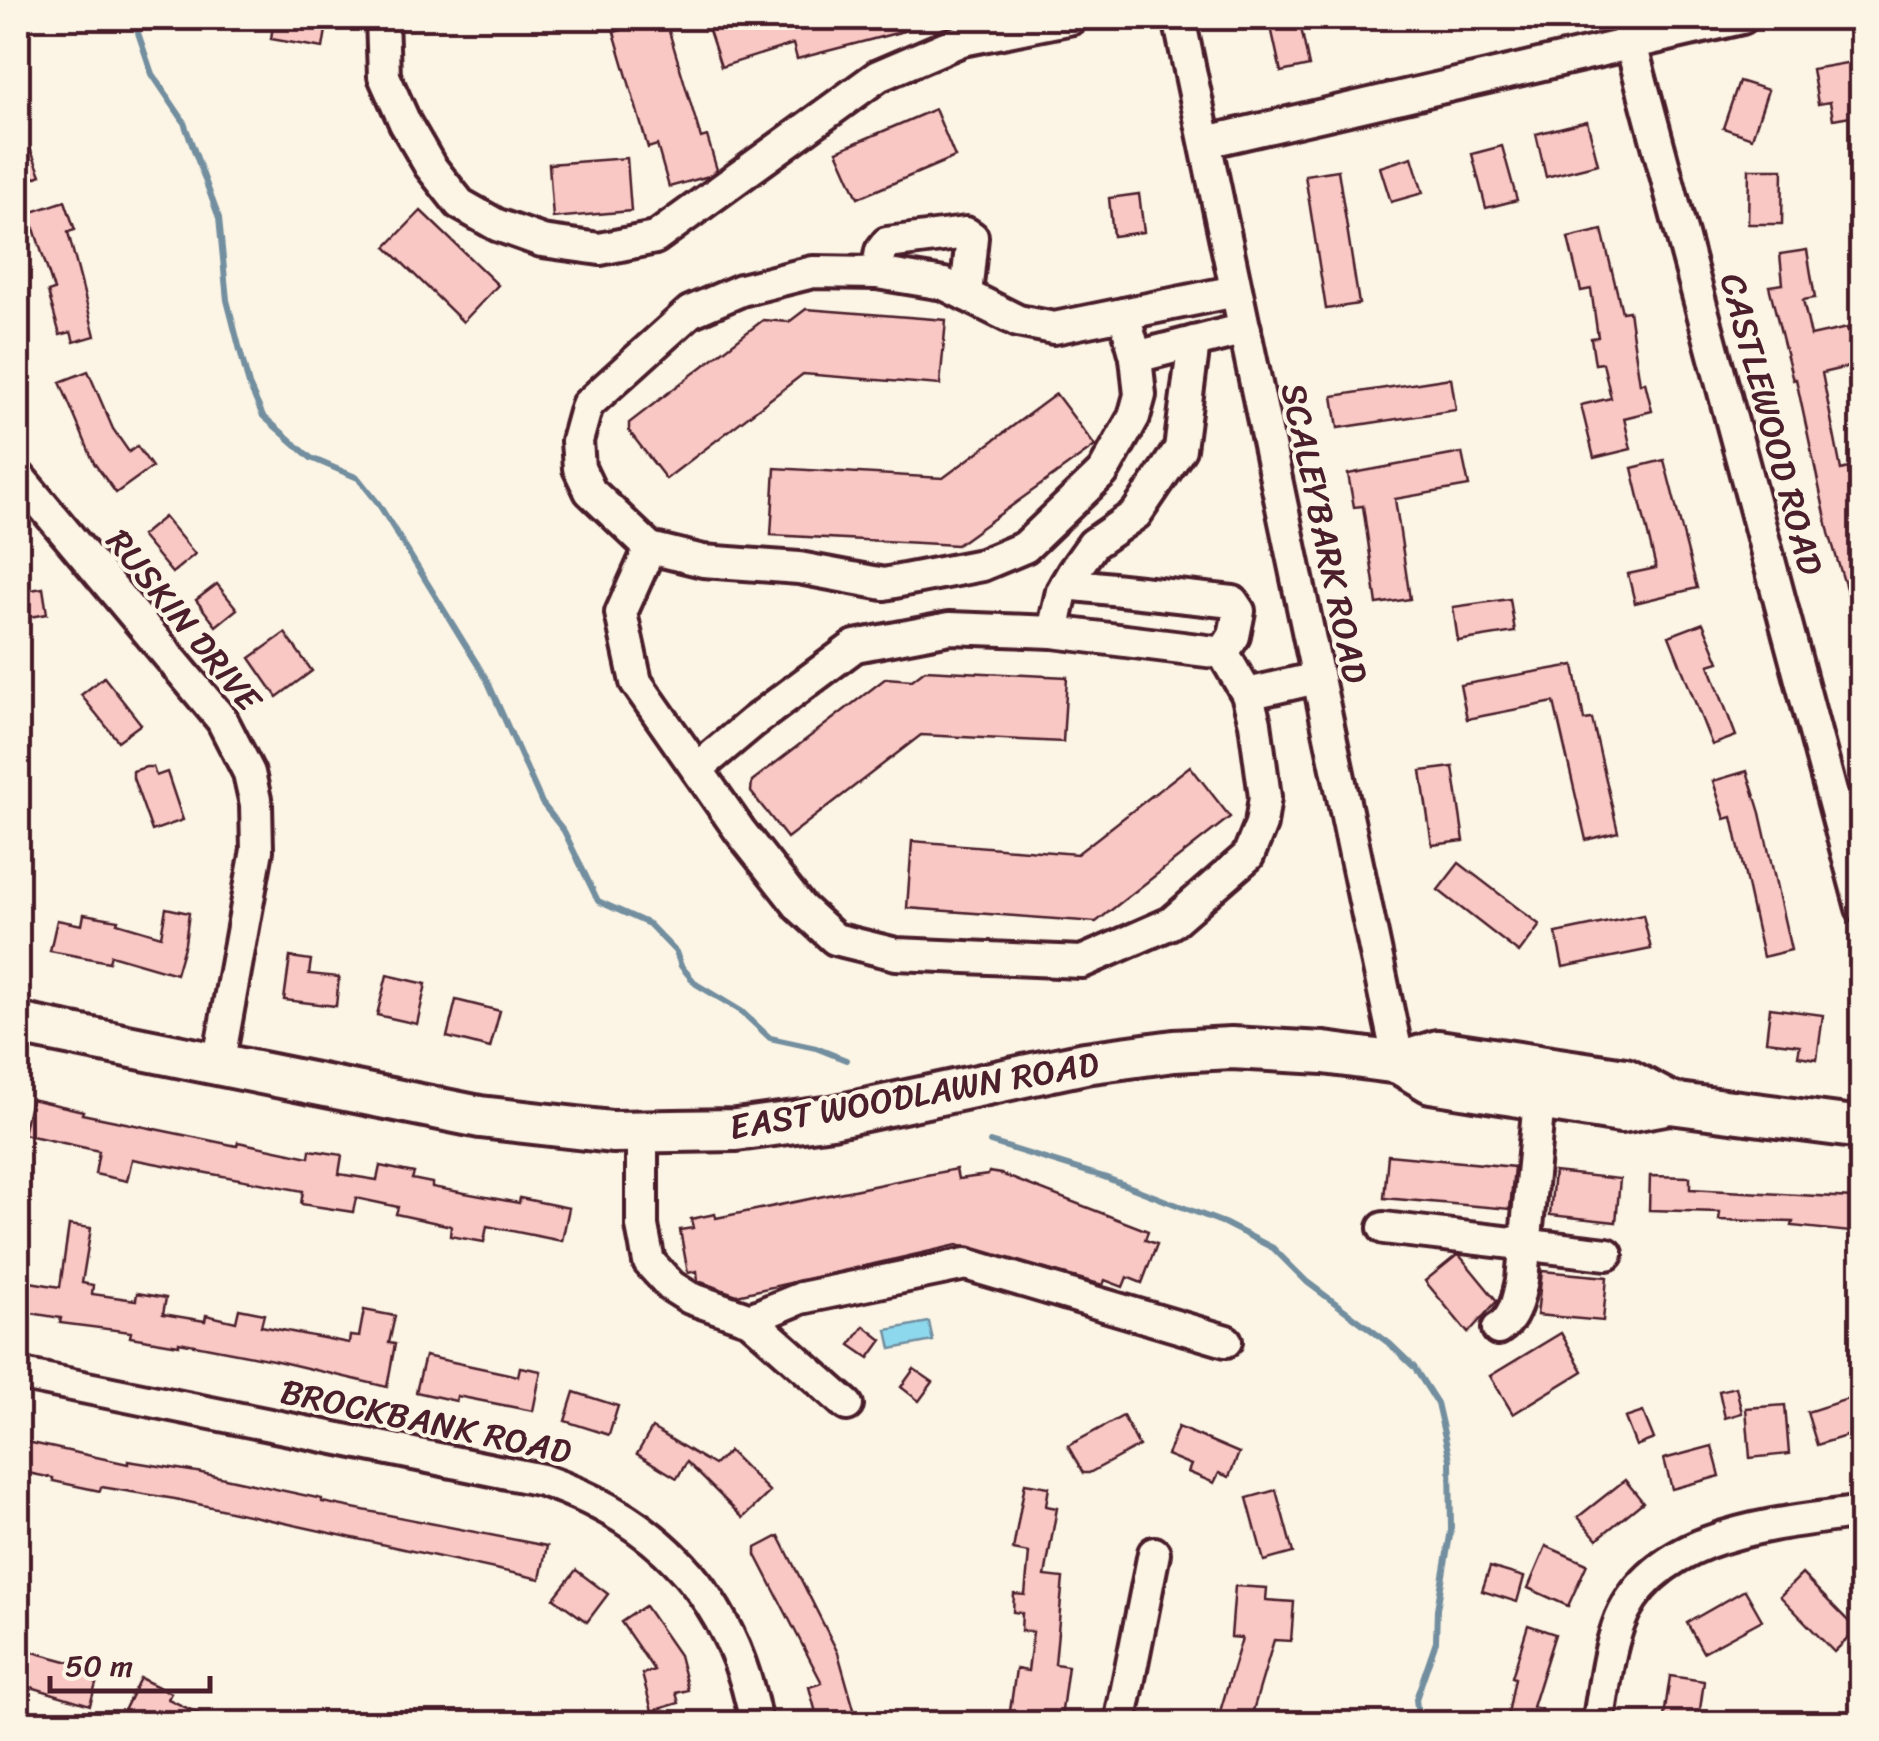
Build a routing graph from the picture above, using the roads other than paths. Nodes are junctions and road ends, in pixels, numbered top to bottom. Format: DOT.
graph roads {
  1 [pos="382,18"];
  2 [pos="1072,18"];
  3 [pos="1179,18"];
  4 [pos="1742,18"];
  5 [pos="960,29"];
  6 [pos="1628,31"];
  7 [pos="1206,142"];
  8 [pos="877,273"];
  9 [pos="1236,291"];
  10 [pos="966,295"];
  11 [pos="1124,314"];
  12 [pos="1245,328"];
  13 [pos="1194,342"];
  14 [pos="1136,357"];
  15 [pos="18,476"];
  16 [pos="1040,533"];
  17 [pos="1093,544"];
  18 [pos="650,548"];
  19 [pos="1066,584"];
  20 [pos="1053,632"];
  21 [pos="1223,653"];
  22 [pos="1317,678"];
  23 [pos="1247,694"];
  24 [pos="697,769"];
  25 [pos="1862,908"];
  26 [pos="18,1024"];
  27 [pos="1399,1063"];
  28 [pos="218,1064"];
  29 [pos="1538,1101"];
  30 [pos="1670,1103"];
  31 [pos="1862,1128"];
  32 [pos="642,1132"];
  33 [pos="1384,1228"];
  34 [pos="1526,1244"];
  35 [pos="1608,1254"];
  36 [pos="750,1318"];
  37 [pos="1498,1330"];
  38 [pos="1226,1341"];
  39 [pos="18,1374"];
  40 [pos="847,1405"];
  41 [pos="1862,1512"];
  42 [pos="1154,1553"];
  43 [pos="756,1724"];
  44 [pos="1120,1724"];
  45 [pos="1598,1724"];
  1 -- 5 [label="street"];
  2 -- 5 [label="street"];
  3 -- 7 [label="street, SCALEYBARK ROAD"];
  4 -- 6 [label="street"];
  6 -- 7 [label="street"];
  6 -- 25 [label="street, CASTLEWOOD ROAD"];
  7 -- 9 [label="street, SCALEYBARK ROAD"];
  8 -- 10 [label="street"];
  8 -- 10 [label="street"];
  8 -- 18 [label="street"];
  9 -- 11 [label="street"];
  9 -- 12 [label="street, SCALEYBARK ROAD"];
  10 -- 11 [label="street"];
  11 -- 14 [label="street"];
  12 -- 13 [label="street"];
  12 -- 22 [label="street, SCALEYBARK ROAD"];
  13 -- 14 [label="street"];
  13 -- 17 [label="street"];
  14 -- 16 [label="street"];
  15 -- 28 [label="street, RUSKIN DRIVE"];
  16 -- 17 [label="street"];
  16 -- 18 [label="street"];
  17 -- 19 [label="street"];
  18 -- 24 [label="street"];
  19 -- 20 [label="street"];
  19 -- 21 [label="street"];
  20 -- 21 [label="street"];
  20 -- 24 [label="street"];
  21 -- 23 [label="street"];
  22 -- 23 [label="street"];
  22 -- 27 [label="street, SCALEYBARK ROAD"];
  23 -- 24 [label="street"];
  26 -- 28 [label="main road, EAST WOODLAWN ROAD"];
  27 -- 29 [label="main road, EAST WOODLAWN ROAD"];
  27 -- 30 [label="main road, EAST WOODLAWN ROAD"];
  27 -- 32 [label="main road, EAST WOODLAWN ROAD"];
  28 -- 32 [label="main road, EAST WOODLAWN ROAD"];
  29 -- 30 [label="main road, EAST WOODLAWN ROAD"];
  29 -- 34 [label="street"];
  30 -- 31 [label="main road, EAST WOODLAWN ROAD"];
  32 -- 36 [label="street"];
  33 -- 34 [label="street"];
  34 -- 35 [label="street"];
  34 -- 37 [label="street"];
  36 -- 38 [label="street"];
  36 -- 40 [label="street"];
  39 -- 43 [label="street, BROCKBANK ROAD"];
  41 -- 45 [label="street"];
  42 -- 44 [label="street"];
}
